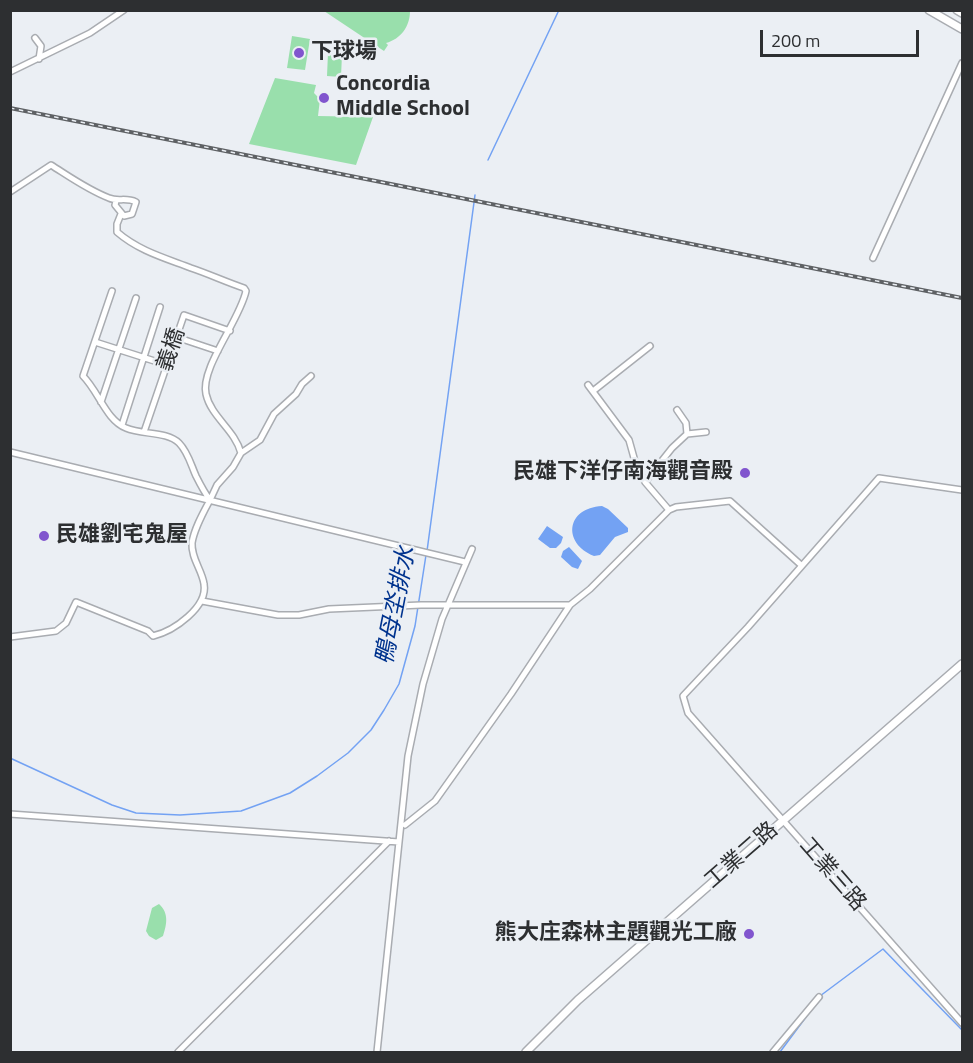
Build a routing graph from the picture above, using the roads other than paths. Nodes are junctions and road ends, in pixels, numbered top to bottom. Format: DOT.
graph roads {
  1 [pos="124,10"];
  2 [pos="929,10"];
  3 [pos="957,10"];
  4 [pos="963,13"];
  5 [pos="963,29"];
  6 [pos="35,38"];
  7 [pos="36,61"];
  8 [pos="963,63"];
  9 [pos="10,72"];
  10 [pos="10,192"];
  11 [pos="116,201"];
  12 [pos="121,214"];
  13 [pos="873,258"];
  14 [pos="112,291"];
  15 [pos="136,298"];
  16 [pos="160,307"];
  17 [pos="230,330"];
  18 [pos="176,337"];
  19 [pos="95,342"];
  20 [pos="650,346"];
  21 [pos="119,350"];
  22 [pos="218,351"];
  23 [pos="143,357"];
  24 [pos="166,365"];
  25 [pos="311,376"];
  26 [pos="588,385"];
  27 [pos="593,391"];
  28 [pos="100,402"];
  29 [pos="677,410"];
  30 [pos="122,425"];
  31 [pos="144,432"];
  32 [pos="706,432"];
  33 [pos="687,434"];
  34 [pos="10,452"];
  35 [pos="241,453"];
  36 [pos="645,482"];
  37 [pos="963,490"];
  38 [pos="210,500"];
  39 [pos="669,510"];
  40 [pos="472,549"];
  41 [pos="465,562"];
  42 [pos="801,565"];
  43 [pos="202,601"];
  44 [pos="448,605"];
  45 [pos="570,605"];
  46 [pos="10,637"];
  47 [pos="963,664"];
  48 [pos="10,814"];
  49 [pos="784,820"];
  50 [pos="405,825"];
  51 [pos="389,841"];
  52 [pos="399,842"];
  53 [pos="819,997"];
  54 [pos="963,1023"];
  55 [pos="178,1053"];
  56 [pos="376,1053"];
  57 [pos="526,1053"];
  58 [pos="773,1053"];
  1 -- 7 [label="street"];
  2 -- 5 [label="main road"];
  3 -- 4 [label="main road"];
  6 -- 7 [label="street"];
  7 -- 9 [label="street"];
  8 -- 13 [label="street"];
  10 -- 11 [label="street"];
  11 -- 12 [label="street"];
  11 -- 12 [label="street"];
  12 -- 17 [label="street"];
  14 -- 19 [label="street"];
  15 -- 21 [label="street"];
  16 -- 23 [label="street, 義橋"];
  17 -- 18 [label="street, 義橋"];
  17 -- 22 [label="street"];
  18 -- 22 [label="street"];
  18 -- 24 [label="street, 義橋"];
  19 -- 21 [label="street"];
  19 -- 28 [label="street"];
  20 -- 27 [label="street"];
  21 -- 23 [label="street"];
  21 -- 28 [label="street"];
  22 -- 35 [label="street"];
  23 -- 24 [label="street"];
  23 -- 30 [label="street, 義橋"];
  24 -- 31 [label="street, 義橋"];
  25 -- 35 [label="street"];
  26 -- 27 [label="street"];
  27 -- 36 [label="street"];
  28 -- 30 [label="street"];
  29 -- 33 [label="street"];
  30 -- 31 [label="street"];
  31 -- 38 [label="street"];
  32 -- 33 [label="street"];
  33 -- 36 [label="street"];
  34 -- 38 [label="street"];
  35 -- 38 [label="street"];
  36 -- 39 [label="street"];
  37 -- 42 [label="street"];
  38 -- 41 [label="street"];
  38 -- 43 [label="street"];
  39 -- 42 [label="street"];
  39 -- 45 [label="street"];
  40 -- 41 [label="street"];
  41 -- 44 [label="street"];
  42 -- 49 [label="street, 工業三路"];
  43 -- 44 [label="street"];
  43 -- 46 [label="street"];
  44 -- 45 [label="street"];
  44 -- 52 [label="street"];
  45 -- 50 [label="street"];
  47 -- 49 [label="main road, 工業二路"];
  48 -- 51 [label="street"];
  49 -- 54 [label="street, 工業三路"];
  49 -- 57 [label="main road, 工業二路"];
  51 -- 52 [label="street"];
  51 -- 55 [label="street"];
  52 -- 56 [label="street"];
  53 -- 58 [label="street"];
}
